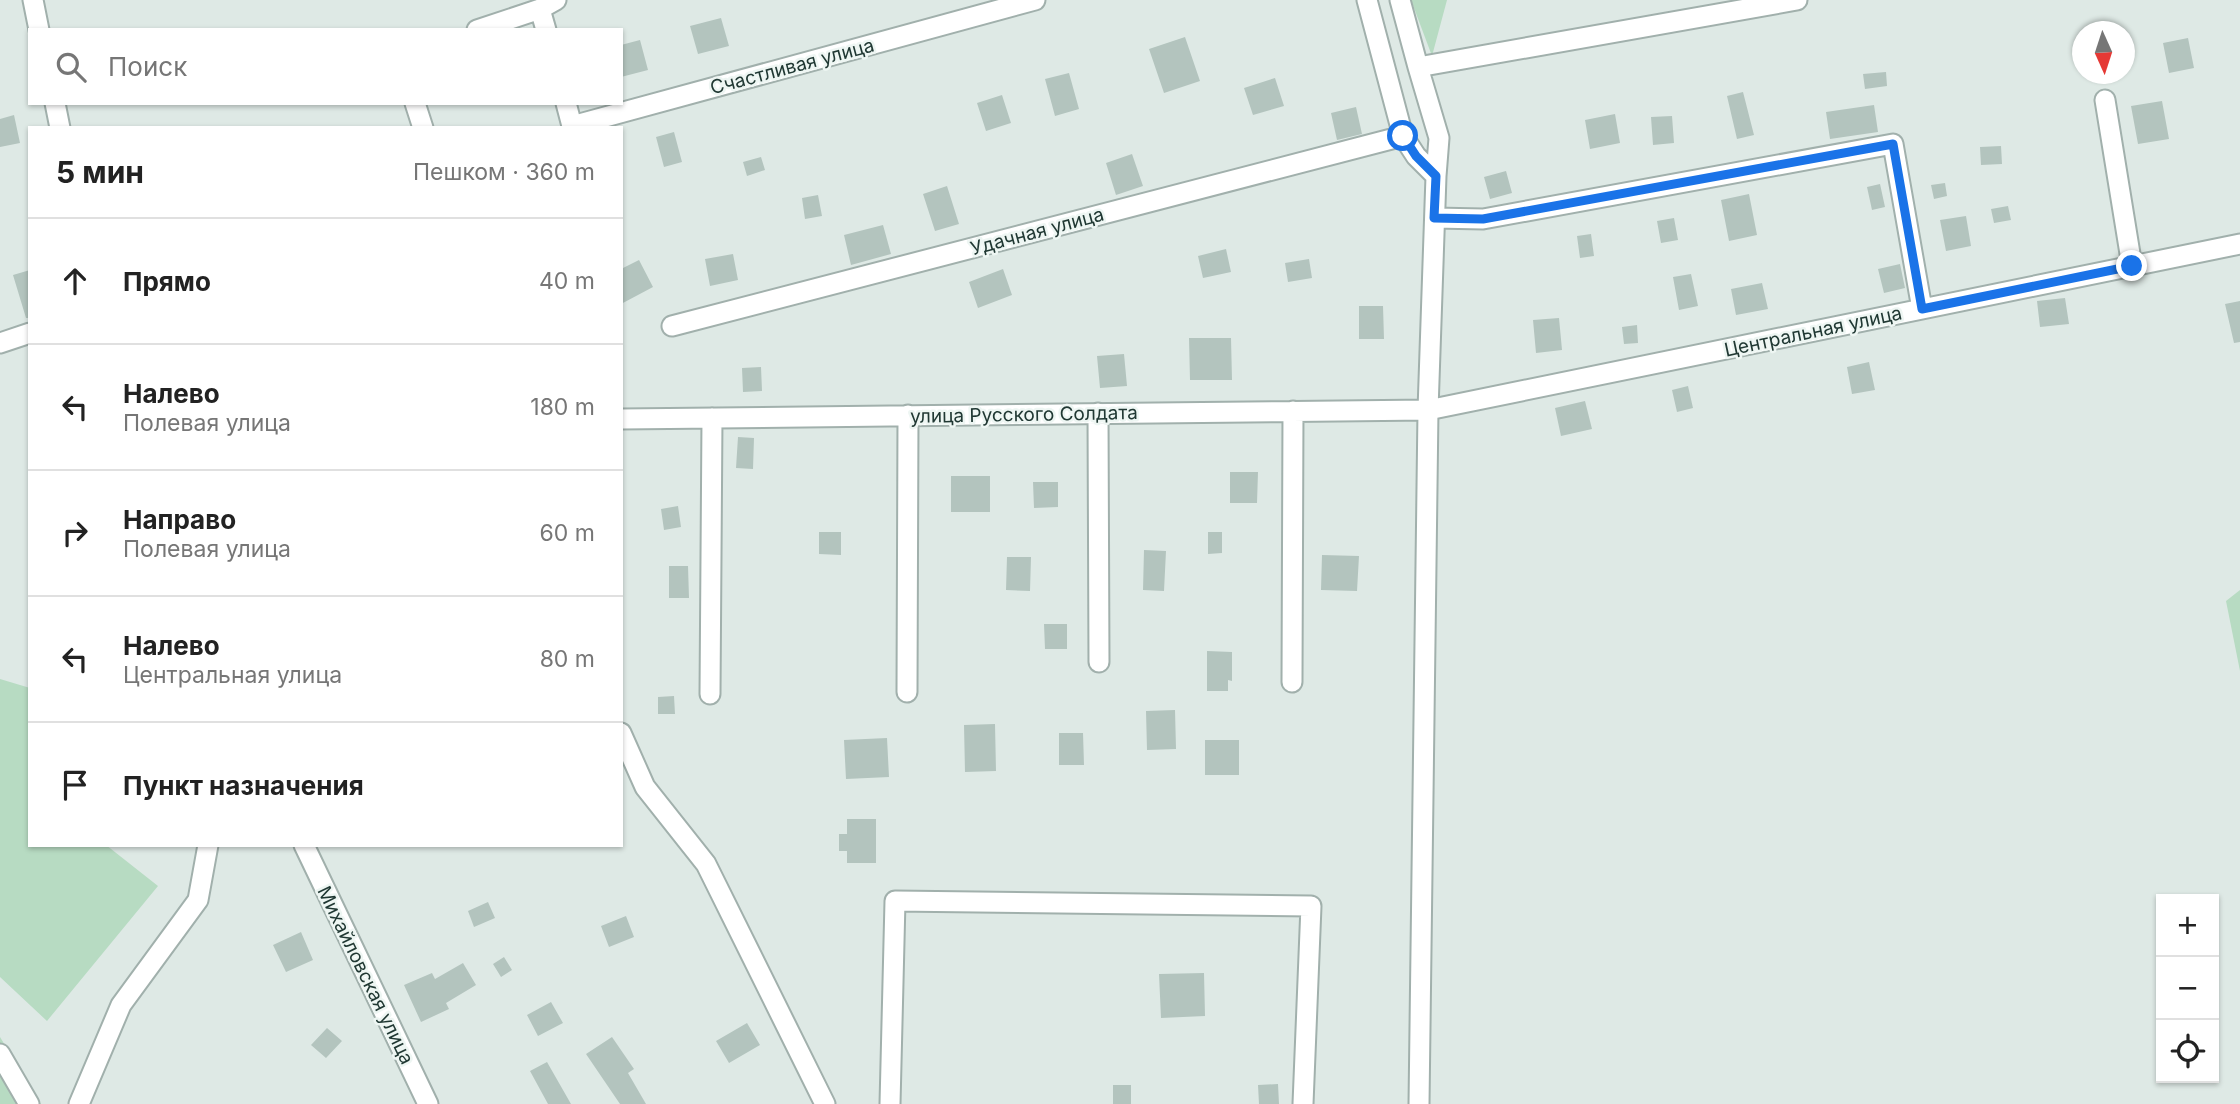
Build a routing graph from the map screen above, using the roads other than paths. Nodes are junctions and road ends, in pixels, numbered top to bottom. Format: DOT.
graph roads {
  1 [pos="33,0"];
  2 [pos="1035,0"];
  3 [pos="1367,0"];
  4 [pos="1400,0"];
  5 [pos="1797,0"];
  6 [pos="548,5"];
  7 [pos="39,28"];
  8 [pos="483,28"];
  9 [pos="546,28"];
  10 [pos="1418,68"];
  11 [pos="2105,100"];
  12 [pos="55,105"];
  13 [pos="416,105"];
  14 [pos="567,105"];
  15 [pos="60,126"];
  16 [pos="422,126"];
  17 [pos="572,126"];
  18 [pos="572,126"];
  19 [pos="1403,136"];
  20 [pos="1436,176"];
  21 [pos="1434,218"];
  22 [pos="2240,244"];
  23 [pos="2132,266"];
  24 [pos="1922,309"];
  25 [pos="672,326"];
  26 [pos="28,334"];
  27 [pos="0,343"];
  28 [pos="1428,410"];
  29 [pos="1293,411"];
  30 [pos="1098,414"];
  31 [pos="908,415"];
  32 [pos="712,418"];
  33 [pos="623,419"];
  34 [pos="1099,662"];
  35 [pos="1292,682"];
  36 [pos="908,692"];
  37 [pos="710,694"];
  38 [pos="623,738"];
  39 [pos="208,847"];
  40 [pos="305,847"];
  41 [pos="0,1054"];
  42 [pos="30,1104"];
  43 [pos="79,1104"];
  44 [pos="428,1104"];
  45 [pos="825,1104"];
  46 [pos="890,1104"];
  47 [pos="1303,1104"];
  48 [pos="1419,1104"];
  1 -- 7 [label="street"];
  2 -- 17 [label="street, Счастливая улица"];
  3 -- 19 [label="street"];
  4 -- 10 [label="street"];
  5 -- 10 [label="street"];
  6 -- 8 [label="street"];
  6 -- 9 [label="street"];
  10 -- 20 [label="street"];
  11 -- 23 [label="street"];
  12 -- 15 [label="street"];
  13 -- 16 [label="street"];
  14 -- 18 [label="street, Счастливая улица"];
  19 -- 20 [label="street"];
  19 -- 25 [label="street, Удачная улица"];
  20 -- 21 [label="street"];
  21 -- 24 [label="street"];
  21 -- 28 [label="street"];
  22 -- 23 [label="street, Центральная улица"];
  23 -- 24 [label="street, Центральная улица"];
  24 -- 28 [label="street, Центральная улица"];
  26 -- 27 [label="street"];
  28 -- 29 [label="street, улица Русского Солдата"];
  28 -- 48 [label="street"];
  29 -- 30 [label="street, улица Русского Солдата"];
  29 -- 35 [label="street"];
  30 -- 31 [label="street, улица Русского Солдата"];
  30 -- 34 [label="street"];
  31 -- 32 [label="street, улица Русского Солдата"];
  31 -- 36 [label="street"];
  32 -- 33 [label="street, улица Русского Солдата"];
  32 -- 37 [label="street"];
  38 -- 45 [label="street"];
  39 -- 43 [label="street"];
  40 -- 44 [label="street, Михайловская улица"];
  41 -- 42 [label="street"];
  46 -- 47 [label="street"];
}
